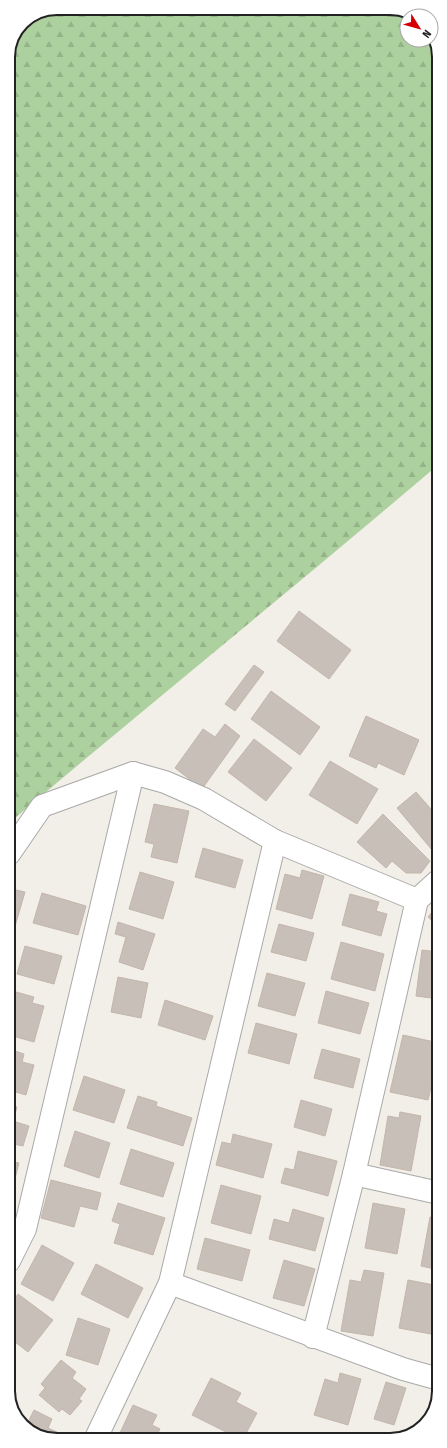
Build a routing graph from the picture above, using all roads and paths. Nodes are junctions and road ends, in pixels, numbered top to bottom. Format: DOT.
graph roads {
  1 [pos="133,773"];
  2 [pos="275,841"];
  3 [pos="15,845"];
  4 [pos="432,886"];
  5 [pos="417,900"];
  6 [pos="354,1174"];
  7 [pos="432,1191"];
  8 [pos="17,1226"];
  9 [pos="170,1283"];
  10 [pos="314,1337"];
  11 [pos="432,1377"];
  12 [pos="98,1433"];
  1 -- 2 [label="street"];
  1 -- 3 [label="street"];
  1 -- 8 [label="street"];
  2 -- 5 [label="street"];
  2 -- 9 [label="street"];
  4 -- 5 [label="street"];
  5 -- 6 [label="street"];
  6 -- 7 [label="street"];
  6 -- 10 [label="street"];
  9 -- 10 [label="street"];
  9 -- 12 [label="street"];
  10 -- 11 [label="street"];
}
